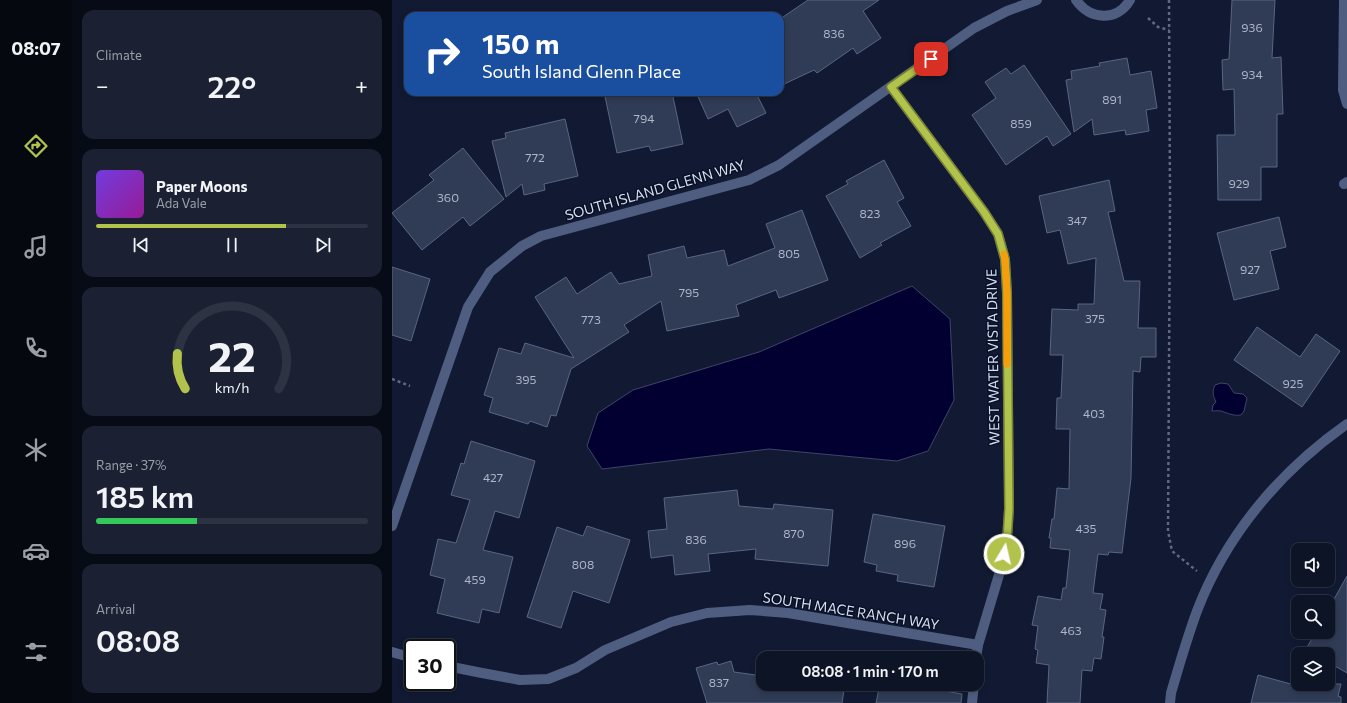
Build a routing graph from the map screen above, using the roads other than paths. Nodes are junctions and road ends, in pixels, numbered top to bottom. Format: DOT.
graph roads {
  1 [pos="1037,0"];
  2 [pos="1076,0"];
  3 [pos="1130,0"];
  4 [pos="1344,0"];
  5 [pos="891,87"];
  6 [pos="1347,104"];
  7 [pos="1347,424"];
  8 [pos="392,526"];
  9 [pos="978,645"];
  10 [pos="977,651"];
  11 [pos="392,652"];
  12 [pos="404,655"];
  13 [pos="456,668"];
  14 [pos="973,691"];
  15 [pos="972,703"];
  16 [pos="1170,703"];
  1 -- 5 [label="street, SOUTH ISLAND GLENN WAY"];
  2 -- 3 [label="street"];
  4 -- 6 [label="street"];
  5 -- 8 [label="street, SOUTH ISLAND GLENN WAY"];
  5 -- 9 [label="street, WEST WATER VISTA DRIVE"];
  7 -- 16 [label="street"];
  9 -- 10 [label="street, WEST WATER VISTA DRIVE"];
  9 -- 13 [label="street, SOUTH MACE RANCH WAY"];
  11 -- 12 [label="street"];
  14 -- 15 [label="street"];
}
